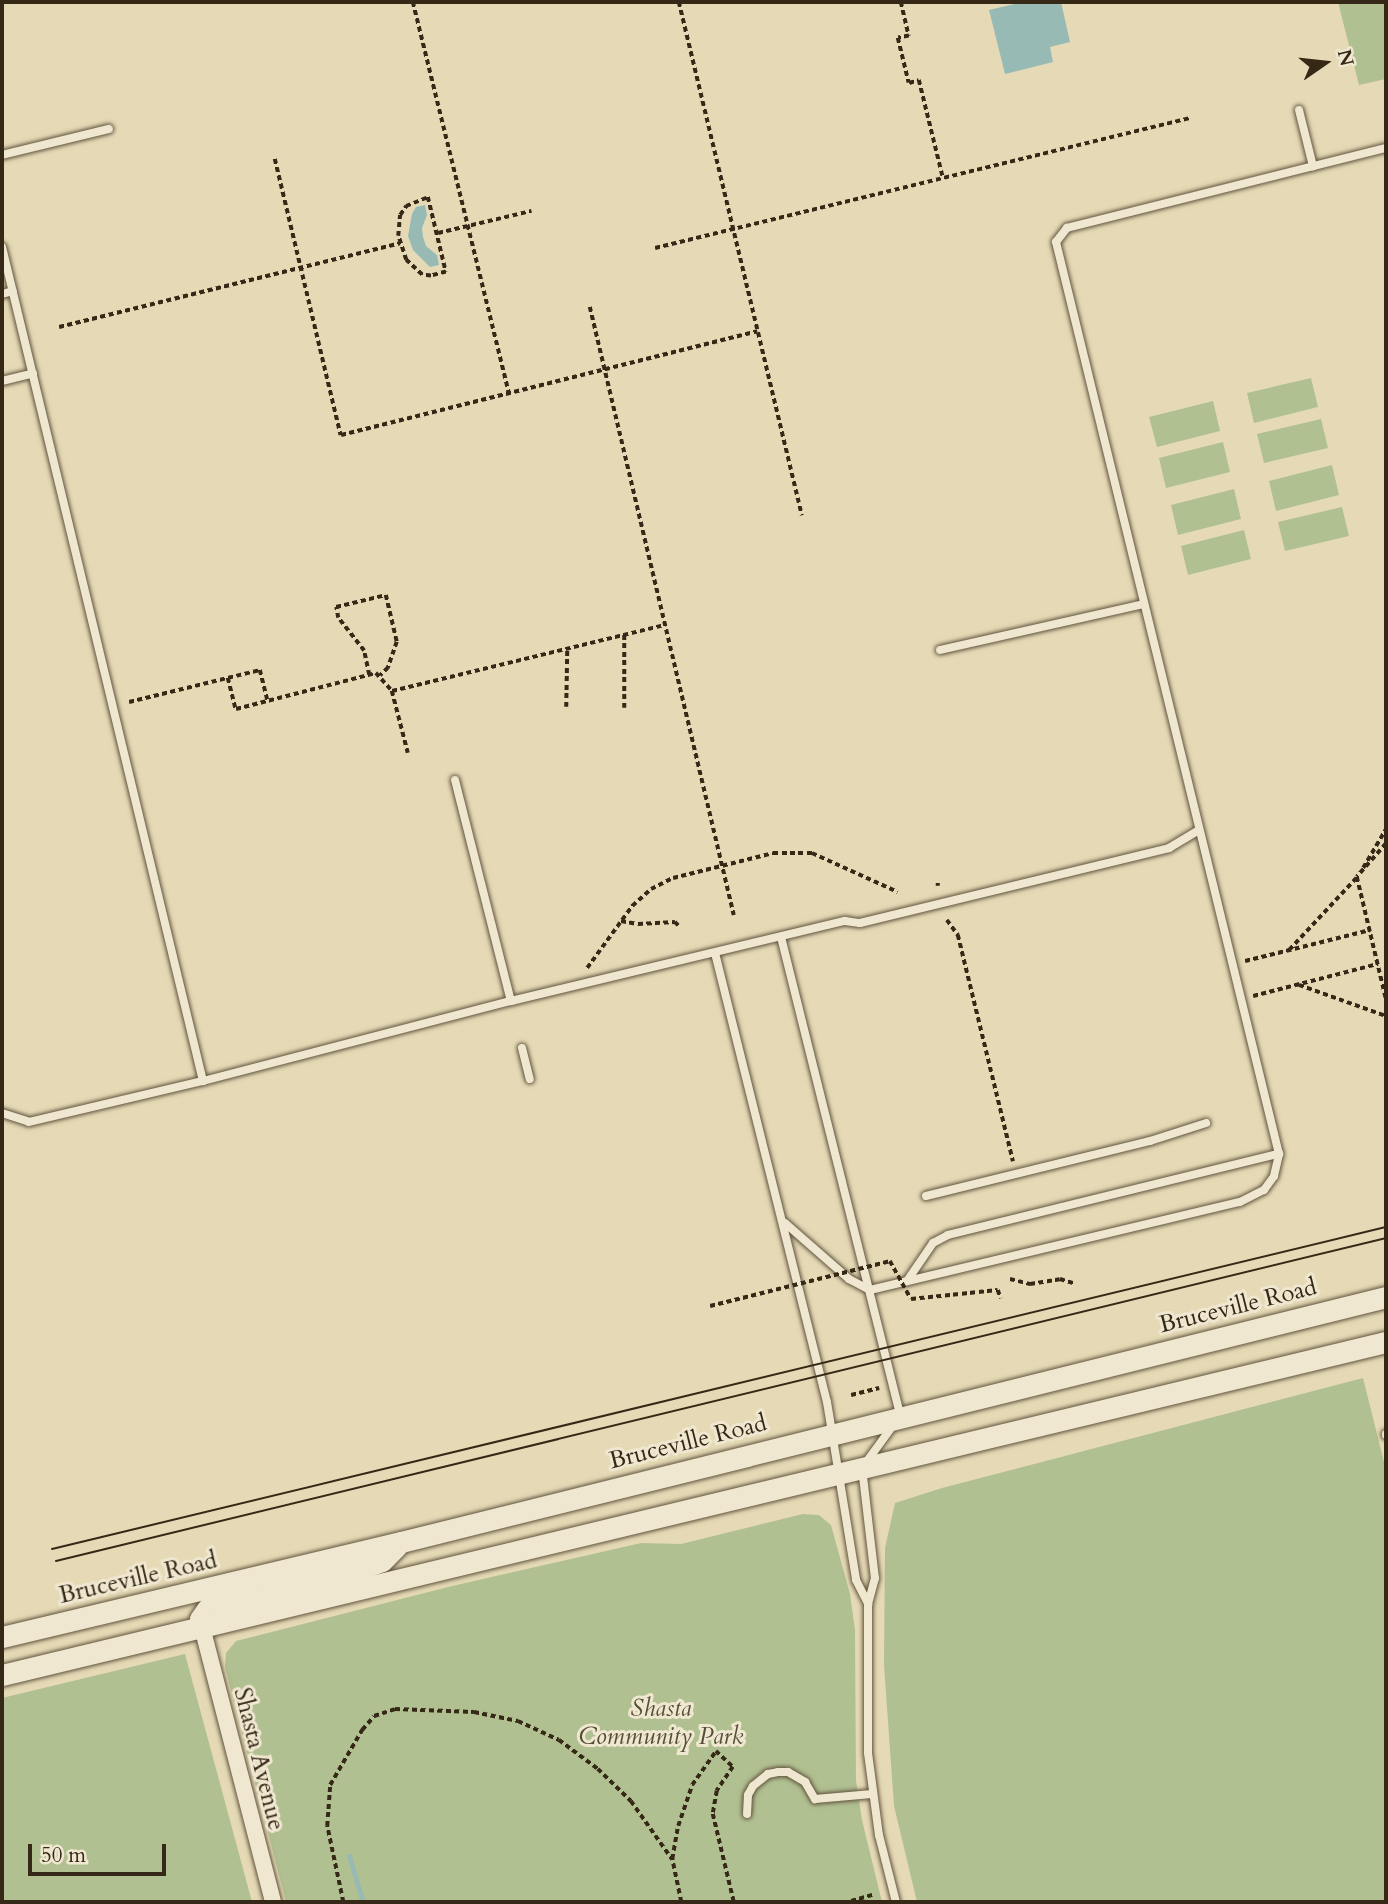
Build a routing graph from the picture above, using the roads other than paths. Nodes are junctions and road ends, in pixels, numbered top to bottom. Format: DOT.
graph roads {
  1 [pos="1299,110"];
  2 [pos="109,129"];
  3 [pos="1386,148"];
  4 [pos="2,155"];
  5 [pos="1313,166"];
  6 [pos="2,247"];
  7 [pos="13,291"];
  8 [pos="2,294"];
  9 [pos="33,373"];
  10 [pos="2,381"];
  11 [pos="1144,604"];
  12 [pos="940,650"];
  13 [pos="455,780"];
  14 [pos="1199,830"];
  15 [pos="780,937"];
  16 [pos="715,953"];
  17 [pos="511,1001"];
  18 [pos="522,1048"];
  19 [pos="530,1079"];
  20 [pos="203,1081"];
  21 [pos="2,1113"];
  22 [pos="1206,1123"];
  23 [pos="1279,1154"];
  24 [pos="926,1196"];
  25 [pos="785,1223"];
  26 [pos="907,1282"];
  27 [pos="870,1290"];
  28 [pos="1386,1297"];
  29 [pos="1386,1342"];
  30 [pos="900,1416"];
  31 [pos="832,1433"];
  32 [pos="863,1468"];
  33 [pos="837,1474"];
  34 [pos="401,1542"];
  35 [pos="868,1604"];
  36 [pos="202,1627"];
  37 [pos="2,1637"];
  38 [pos="2,1675"];
  39 [pos="872,1794"];
  40 [pos="747,1814"];
  41 [pos="273,1902"];
  42 [pos="896,1902"];
  1 -- 5 [label="lane"];
  2 -- 4 [label="lane"];
  3 -- 5 [label="lane"];
  5 -- 11 [label="lane"];
  6 -- 7 [label="lane"];
  7 -- 8 [label="lane"];
  7 -- 9 [label="lane"];
  9 -- 10 [label="lane"];
  9 -- 20 [label="lane"];
  11 -- 12 [label="lane"];
  11 -- 14 [label="lane"];
  13 -- 17 [label="lane"];
  14 -- 15 [label="lane"];
  14 -- 23 [label="lane"];
  15 -- 16 [label="lane"];
  15 -- 27 [label="lane"];
  16 -- 17 [label="lane"];
  16 -- 25 [label="lane"];
  17 -- 20 [label="lane"];
  18 -- 19 [label="lane"];
  20 -- 21 [label="lane"];
  22 -- 24 [label="lane"];
  23 -- 26 [label="lane"];
  23 -- 26 [label="lane"];
  25 -- 27 [label="lane"];
  25 -- 31 [label="lane"];
  26 -- 27 [label="lane"];
  27 -- 30 [label="lane"];
  28 -- 30 [label="main road, Bruceville Road"];
  29 -- 32 [label="main road"];
  30 -- 31 [label="main road, Bruceville Road"];
  30 -- 32 [label="lane"];
  31 -- 33 [label="lane"];
  31 -- 34 [label="main road, Bruceville Road"];
  32 -- 33 [label="main road"];
  32 -- 35 [label="lane"];
  33 -- 35 [label="lane"];
  33 -- 36 [label="main road"];
  34 -- 36 [label="main road"];
  34 -- 37 [label="main road, Bruceville Road"];
  35 -- 39 [label="lane"];
  36 -- 38 [label="main road"];
  36 -- 41 [label="street, Shasta Avenue"];
  39 -- 40 [label="lane"];
  39 -- 42 [label="lane"];
}
